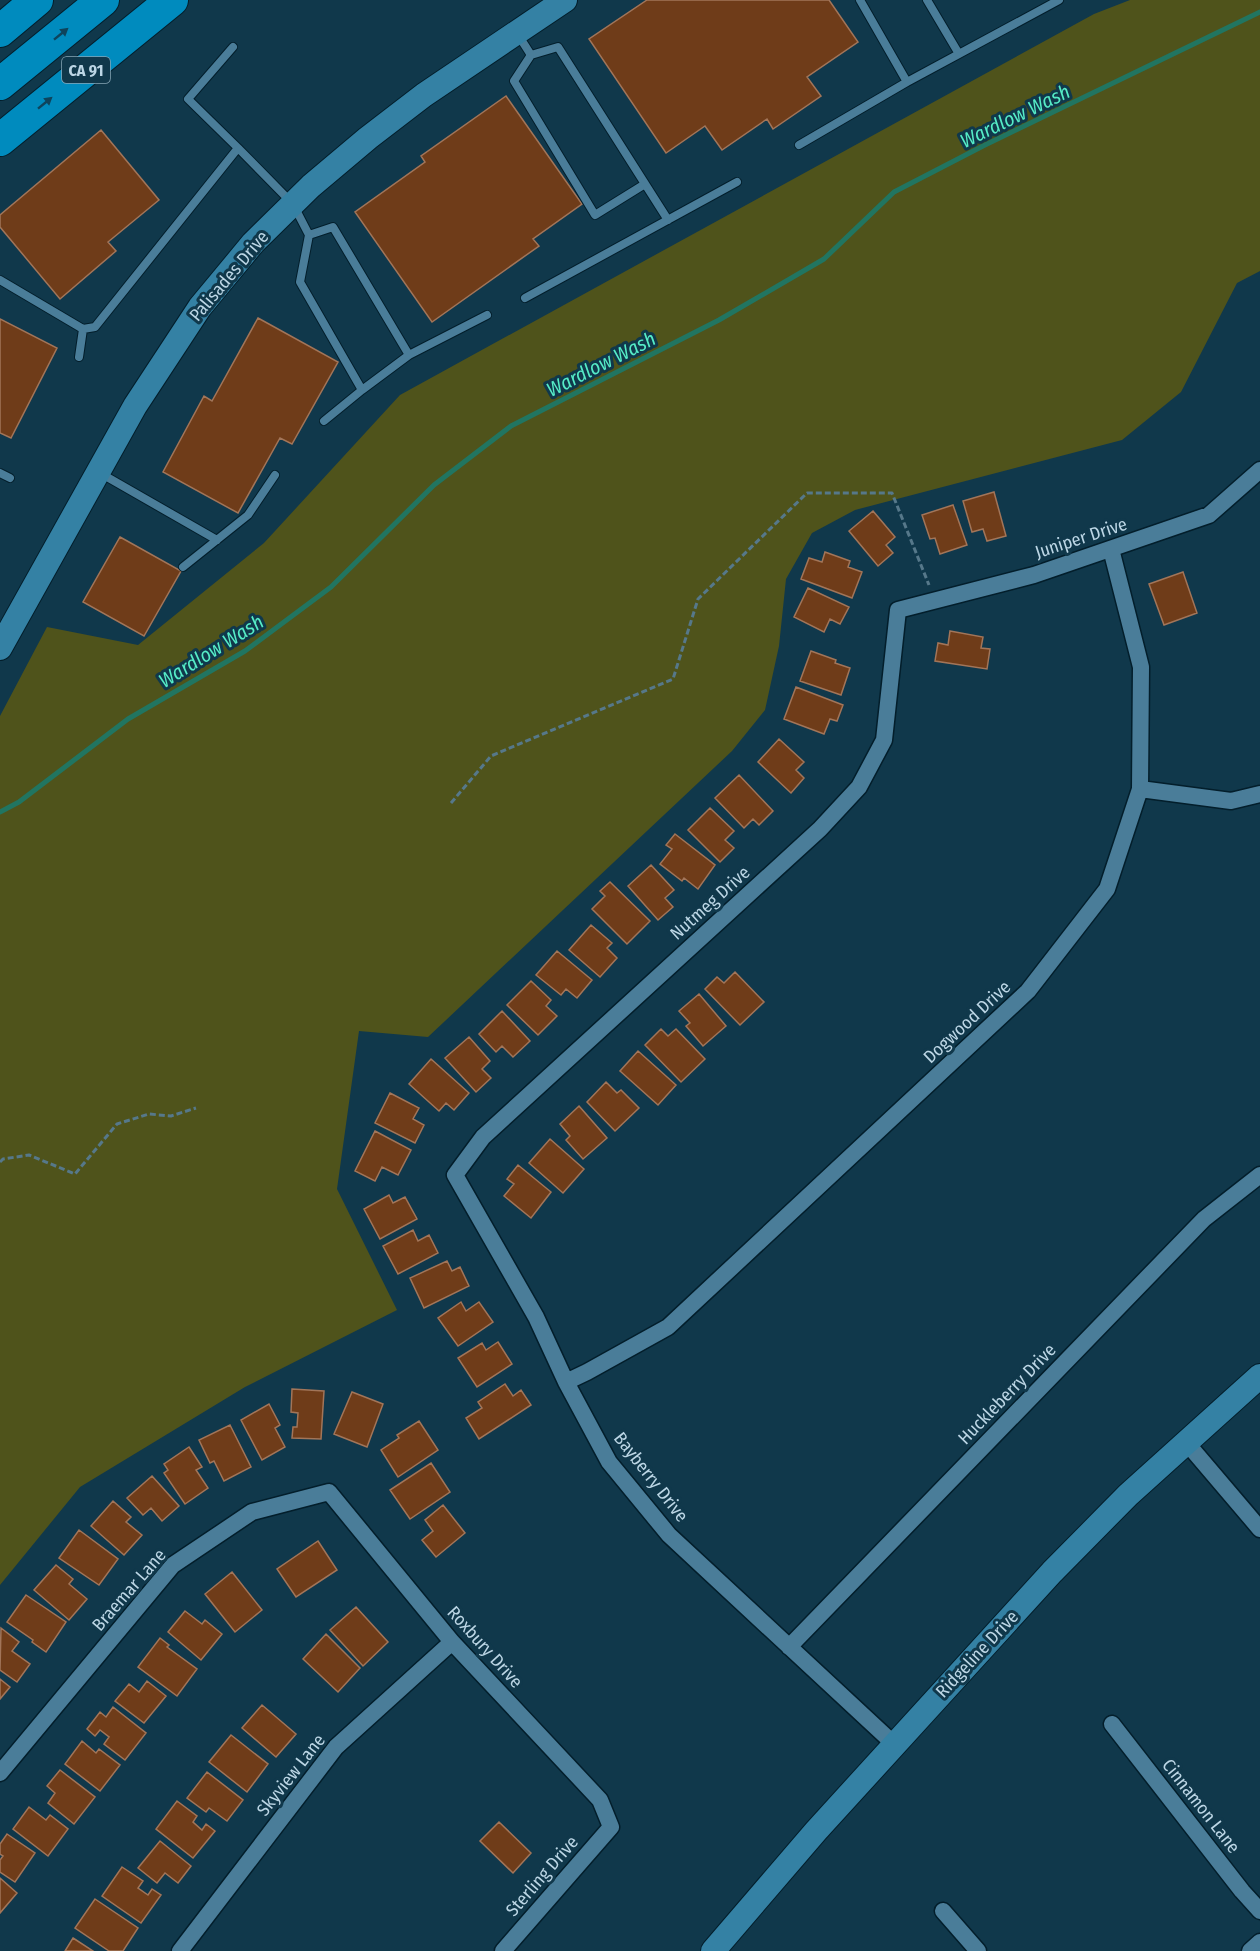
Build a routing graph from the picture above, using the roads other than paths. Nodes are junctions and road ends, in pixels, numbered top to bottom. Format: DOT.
graph roads {
  1 [pos="37,0"];
  2 [pos="103,0"];
  3 [pos="172,0"];
  4 [pos="565,0"];
  5 [pos="860,0"];
  6 [pos="927,0"];
  7 [pos="1059,0"];
  8 [pos="0,31"];
  9 [pos="517,32"];
  10 [pos="233,47"];
  11 [pos="959,54"];
  12 [pos="531,55"];
  13 [pos="907,82"];
  14 [pos="0,84"];
  15 [pos="0,140"];
  16 [pos="799,146"];
  17 [pos="238,148"];
  18 [pos="736,182"];
  19 [pos="645,184"];
  20 [pos="293,204"];
  21 [pos="668,220"];
  22 [pos="309,235"];
  23 [pos="0,280"];
  24 [pos="525,298"];
  25 [pos="487,315"];
  26 [pos="83,329"];
  27 [pos="409,355"];
  28 [pos="79,357"];
  29 [pos="362,390"];
  30 [pos="324,421"];
  31 [pos="1260,470"];
  32 [pos="99,472"];
  33 [pos="0,473"];
  34 [pos="275,476"];
  35 [pos="10,478"];
  36 [pos="217,540"];
  37 [pos="1112,549"];
  38 [pos="183,567"];
  39 [pos="898,610"];
  40 [pos="0,648"];
  41 [pos="1140,789"];
  42 [pos="1260,794"];
  43 [pos="454,1175"];
  44 [pos="1260,1175"];
  45 [pos="1260,1376"];
  46 [pos="566,1382"];
  47 [pos="1186,1442"];
  48 [pos="329,1492"];
  49 [pos="1260,1529"];
  50 [pos="452,1642"];
  51 [pos="789,1647"];
  52 [pos="1112,1724"];
  53 [pos="894,1744"];
  54 [pos="0,1773"];
  55 [pos="611,1827"];
  56 [pos="943,1911"];
  57 [pos="1260,1911"];
  58 [pos="1260,1942"];
  59 [pos="180,1951"];
  60 [pos="502,1951"];
  61 [pos="713,1951"];
  62 [pos="978,1951"];
  63 [pos="1250,1951"];
  1 -- 8 [label="highway"];
  14 -- 2 [label="highway, one-way"];
  15 -- 3 [label="highway, CA 91, one-way"];
  4 -- 9 [label="street, Palisades Drive"];
  5 -- 13 [label="lane"];
  6 -- 11 [label="lane"];
  7 -- 11 [label="lane"];
  9 -- 12 [label="lane"];
  9 -- 20 [label="street, Palisades Drive"];
  10 -- 17 [label="lane"];
  11 -- 13 [label="lane"];
  12 -- 19 [label="lane"];
  12 -- 19 [label="lane"];
  13 -- 16 [label="lane"];
  17 -- 20 [label="lane"];
  17 -- 26 [label="lane"];
  18 -- 21 [label="lane"];
  19 -- 21 [label="lane"];
  20 -- 22 [label="lane"];
  20 -- 32 [label="street, Palisades Drive"];
  21 -- 24 [label="lane"];
  22 -- 27 [label="lane"];
  22 -- 29 [label="lane"];
  23 -- 26 [label="lane"];
  25 -- 27 [label="lane"];
  26 -- 28 [label="lane"];
  27 -- 29 [label="lane"];
  29 -- 30 [label="lane"];
  31 -- 37 [label="street, Juniper Drive"];
  32 -- 36 [label="lane"];
  32 -- 40 [label="street, Palisades Drive"];
  33 -- 35 [label="lane"];
  34 -- 36 [label="lane"];
  36 -- 38 [label="lane"];
  37 -- 39 [label="street, Juniper Drive"];
  37 -- 41 [label="street, Dogwood Drive"];
  39 -- 43 [label="street, Nutmeg Drive"];
  41 -- 42 [label="street"];
  41 -- 46 [label="street, Dogwood Drive"];
  43 -- 46 [label="street, Bayberry Drive"];
  44 -- 51 [label="street, Huckleberry Drive"];
  45 -- 47 [label="street, Ridgeline Drive"];
  46 -- 51 [label="street, Bayberry Drive"];
  47 -- 49 [label="street"];
  47 -- 53 [label="street, Ridgeline Drive"];
  48 -- 50 [label="street, Roxbury Drive"];
  48 -- 54 [label="street, Braemar Lane"];
  50 -- 55 [label="street, Roxbury Drive"];
  50 -- 59 [label="street, Skyview Lane"];
  51 -- 53 [label="street, Bayberry Drive"];
  52 -- 57 [label="street, Cinnamon Lane"];
  53 -- 61 [label="street, Ridgeline Drive"];
  55 -- 60 [label="street, Sterling Drive"];
  56 -- 62 [label="street"];
  58 -- 63 [label="street"];
}
